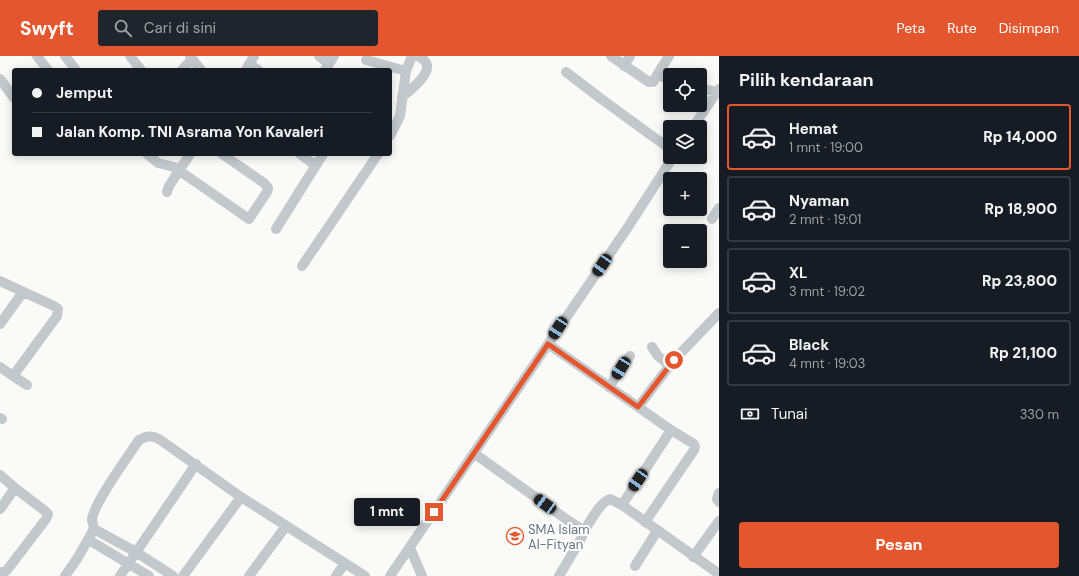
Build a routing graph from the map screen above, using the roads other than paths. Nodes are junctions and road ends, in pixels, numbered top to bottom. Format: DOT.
graph roads {
  1 [pos="37,56"];
  2 [pos="65,56"];
  3 [pos="130,56"];
  4 [pos="319,56"];
  5 [pos="412,56"];
  6 [pos="418,56"];
  7 [pos="611,56"];
  8 [pos="630,56"];
  9 [pos="668,56"];
  10 [pos="191,57"];
  11 [pos="366,58"];
  12 [pos="330,63"];
  13 [pos="624,66"];
  14 [pos="46,68"];
  15 [pos="74,68"];
  16 [pos="139,68"];
  17 [pos="183,68"];
  18 [pos="199,68"];
  19 [pos="364,68"];
  20 [pos="406,71"];
  21 [pos="566,72"];
  22 [pos="657,75"];
  23 [pos="663,77"];
  24 [pos="0,79"];
  25 [pos="707,89"];
  26 [pos="718,91"];
  27 [pos="12,95"];
  28 [pos="402,98"];
  29 [pos="698,120"];
  30 [pos="392,133"];
  31 [pos="663,144"];
  32 [pos="149,156"];
  33 [pos="182,156"];
  34 [pos="188,156"];
  35 [pos="225,156"];
  36 [pos="303,156"];
  37 [pos="322,156"];
  38 [pos="377,156"];
  39 [pos="669,164"];
  40 [pos="316,165"];
  41 [pos="176,168"];
  42 [pos="167,192"];
  43 [pos="719,208"];
  44 [pos="712,219"];
  45 [pos="276,229"];
  46 [pos="302,266"];
  47 [pos="0,281"];
  48 [pos="23,292"];
  49 [pos="719,313"];
  50 [pos="0,324"];
  51 [pos="548,344"];
  52 [pos="652,347"];
  53 [pos="630,356"];
  54 [pos="669,366"];
  55 [pos="0,367"];
  56 [pos="13,376"];
  57 [pos="27,385"];
  58 [pos="609,387"];
  59 [pos="638,407"];
  60 [pos="671,430"];
  61 [pos="474,454"];
  62 [pos="196,464"];
  63 [pos="0,474"];
  64 [pos="15,488"];
  65 [pos="719,493"];
  66 [pos="241,497"];
  67 [pos="719,502"];
  68 [pos="622,505"];
  69 [pos="0,509"];
  70 [pos="719,521"];
  71 [pos="645,522"];
  72 [pos="286,526"];
  73 [pos="94,528"];
  74 [pos="584,531"];
  75 [pos="657,531"];
  76 [pos="89,540"];
  77 [pos="410,548"];
  78 [pos="136,552"];
  79 [pos="693,557"];
  80 [pos="129,563"];
  81 [pos="345,563"];
  82 [pos="636,566"];
  83 [pos="0,572"];
  84 [pos="719,574"];
  85 [pos="65,576"];
  86 [pos="120,576"];
  87 [pos="149,576"];
  88 [pos="172,576"];
  89 [pos="183,576"];
  90 [pos="249,576"];
  91 [pos="336,576"];
  92 [pos="365,576"];
  93 [pos="390,576"];
  94 [pos="422,576"];
  95 [pos="559,576"];
  1 -- 14 [label="street"];
  2 -- 15 [label="street"];
  3 -- 16 [label="street"];
  4 -- 12 [label="street"];
  5 -- 20 [label="street"];
  6 -- 28 [label="street"];
  7 -- 13 [label="street"];
  8 -- 13 [label="street"];
  9 -- 22 [label="street"];
  10 -- 17 [label="street"];
  10 -- 18 [label="street"];
  11 -- 19 [label="street"];
  11 -- 20 [label="street"];
  13 -- 22 [label="street"];
  20 -- 28 [label="street"];
  21 -- 31 [label="street"];
  22 -- 23 [label="street"];
  24 -- 27 [label="street"];
  25 -- 26 [label="street"];
  26 -- 29 [label="street"];
  28 -- 30 [label="street"];
  32 -- 41 [label="street"];
  33 -- 41 [label="street"];
  34 -- 41 [label="street"];
  35 -- 41 [label="street"];
  36 -- 40 [label="street"];
  37 -- 40 [label="street"];
  38 -- 46 [label="street"];
  39 -- 51 [label="street"];
  40 -- 45 [label="street"];
  41 -- 42 [label="street"];
  43 -- 44 [label="street"];
  47 -- 48 [label="street"];
  48 -- 50 [label="street"];
  48 -- 56 [label="street"];
  49 -- 54 [label="street"];
  51 -- 58 [label="street"];
  51 -- 61 [label="street"];
  52 -- 54 [label="street"];
  53 -- 58 [label="street"];
  54 -- 59 [label="street"];
  55 -- 56 [label="street"];
  56 -- 57 [label="street"];
  58 -- 59 [label="street"];
  59 -- 60 [label="street"];
  60 -- 68 [label="street"];
  60 -- 71 [label="street"];
  61 -- 74 [label="street"];
  61 -- 77 [label="street"];
  62 -- 66 [label="street"];
  62 -- 73 [label="street"];
  62 -- 78 [label="street"];
  63 -- 64 [label="street"];
  64 -- 69 [label="street"];
  64 -- 83 [label="street"];
  65 -- 67 [label="street"];
  66 -- 72 [label="street"];
  66 -- 89 [label="street"];
  68 -- 71 [label="street"];
  68 -- 74 [label="street"];
  70 -- 79 [label="street"];
  71 -- 75 [label="street"];
  72 -- 81 [label="street"];
  72 -- 90 [label="street"];
  73 -- 76 [label="street"];
  73 -- 78 [label="street"];
  74 -- 95 [label="street"];
  75 -- 79 [label="street"];
  75 -- 82 [label="street"];
  76 -- 80 [label="street"];
  76 -- 85 [label="street"];
  77 -- 93 [label="street"];
  77 -- 94 [label="street"];
  78 -- 80 [label="street"];
  78 -- 88 [label="street"];
  79 -- 84 [label="street"];
  80 -- 86 [label="street"];
  80 -- 87 [label="street"];
  81 -- 91 [label="street"];
  81 -- 92 [label="street"];
}
